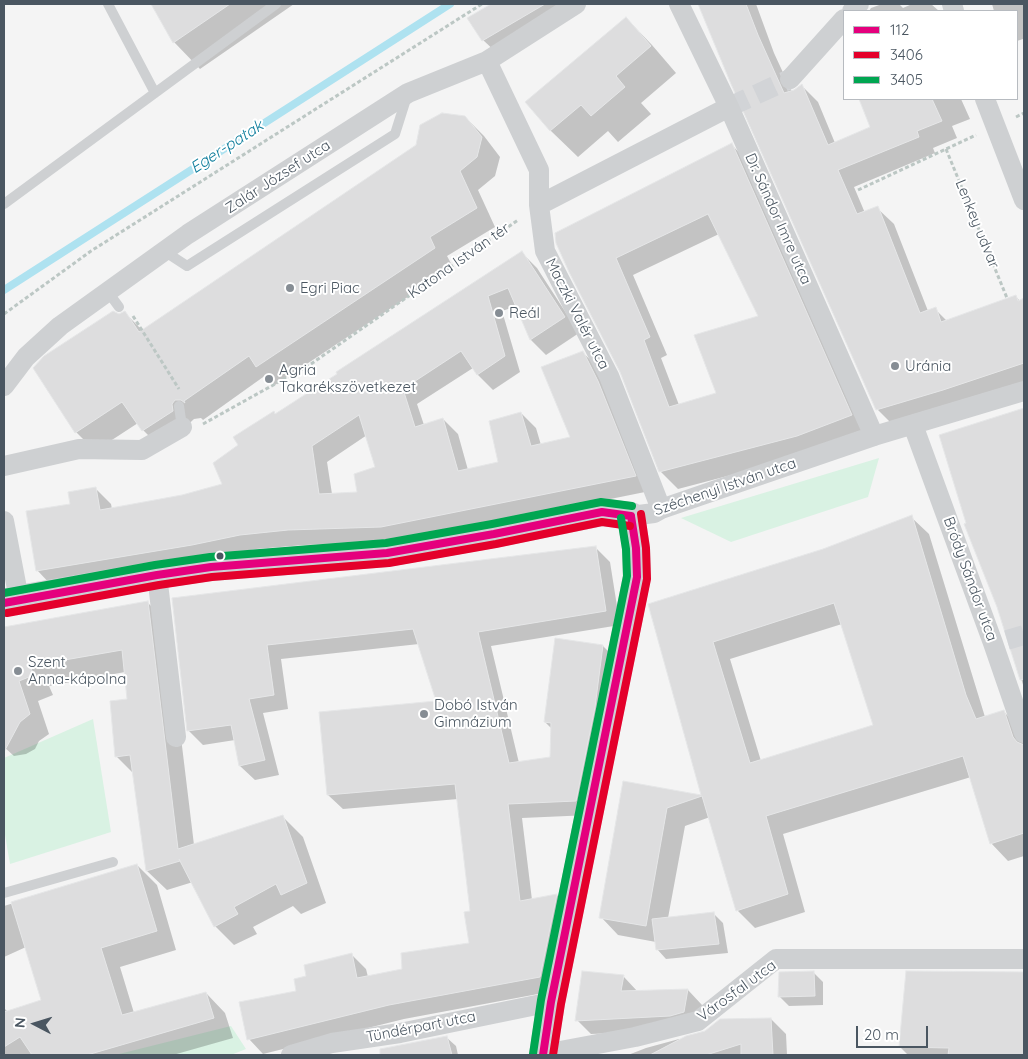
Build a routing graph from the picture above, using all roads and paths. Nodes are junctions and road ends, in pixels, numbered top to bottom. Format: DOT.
graph roads {
  1 [pos="108,4"];
  2 [pos="276,4"];
  3 [pos="482,4"];
  4 [pos="576,4"];
  5 [pos="680,4"];
  6 [pos="843,20"];
  7 [pos="487,61"];
  8 [pos="790,79"];
  9 [pos="155,93"];
  10 [pos="408,93"];
  11 [pos="985,100"];
  12 [pos="729,107"];
  13 [pos="1024,113"];
  14 [pos="994,126"];
  15 [pos="946,150"];
  16 [pos="858,190"];
  17 [pos="1024,200"];
  18 [pos="4,204"];
  19 [pos="539,205"];
  20 [pos="164,251"];
  21 [pos="114,295"];
  22 [pos="1007,298"];
  23 [pos="4,314"];
  24 [pos="4,386"];
  25 [pos="1024,391"];
  26 [pos="184,396"];
  27 [pos="179,406"];
  28 [pos="913,425"];
  29 [pos="190,427"];
  30 [pos="874,436"];
  31 [pos="4,466"];
  32 [pos="661,509"];
  33 [pos="631,516"];
  34 [pos="4,521"];
  35 [pos="157,575"];
  36 [pos="11,601"];
  37 [pos="1024,733"];
  38 [pos="176,737"];
  39 [pos="113,862"];
  40 [pos="4,893"];
  41 [pos="1024,959"];
  42 [pos="551,1002"];
  43 [pos="543,1054"];
  44 [pos="291,1055"];
  1 -- 9 [label="lane"];
  2 -- 9 [label="lane"];
  3 -- 23 [label="path"];
  4 -- 7 [label="street, Zalár József utca"];
  5 -- 12 [label="street, Dr. Sándor Imre utca"];
  6 -- 8 [label="street"];
  7 -- 10 [label="street, Zalár József utca"];
  7 -- 19 [label="street, Maczki Valér utca"];
  9 -- 18 [label="lane"];
  10 -- 20 [label="street, Zalár József utca"];
  10 -- 20 [label="lane"];
  11 -- 14 [label="street"];
  12 -- 19 [label="street"];
  12 -- 30 [label="street, Dr. Sándor Imre utca"];
  13 -- 14 [label="path"];
  14 -- 15 [label="path"];
  14 -- 17 [label="street"];
  15 -- 16 [label="path"];
  15 -- 22 [label="path, Lenkey udvar"];
  19 -- 29 [label="path, Katona István tér"];
  19 -- 32 [label="street, Maczki Valér utca"];
  20 -- 21 [label="street, Zalár József utca"];
  21 -- 24 [label="street, Zalár József utca"];
  21 -- 26 [label="path"];
  25 -- 28 [label="street, Széchenyi István utca"];
  27 -- 29 [label="lane"];
  28 -- 30 [label="street, Széchenyi István utca"];
  28 -- 37 [label="street, Bródy Sándor utca"];
  29 -- 31 [label="street"];
  30 -- 32 [label="street, Széchenyi István utca"];
  32 -- 33 [label="street, Széchenyi István utca"];
  33 -- 35 [label="street, Széchenyi István utca"];
  33 -- 42 [label="street"];
  34 -- 36 [label="street"];
  35 -- 36 [label="street, Széchenyi István utca"];
  35 -- 38 [label="street"];
  39 -- 40 [label="lane"];
  41 -- 43 [label="street, Városfal utca"];
  42 -- 43 [label="street"];
  42 -- 44 [label="street, Tündérpart utca"];
}
